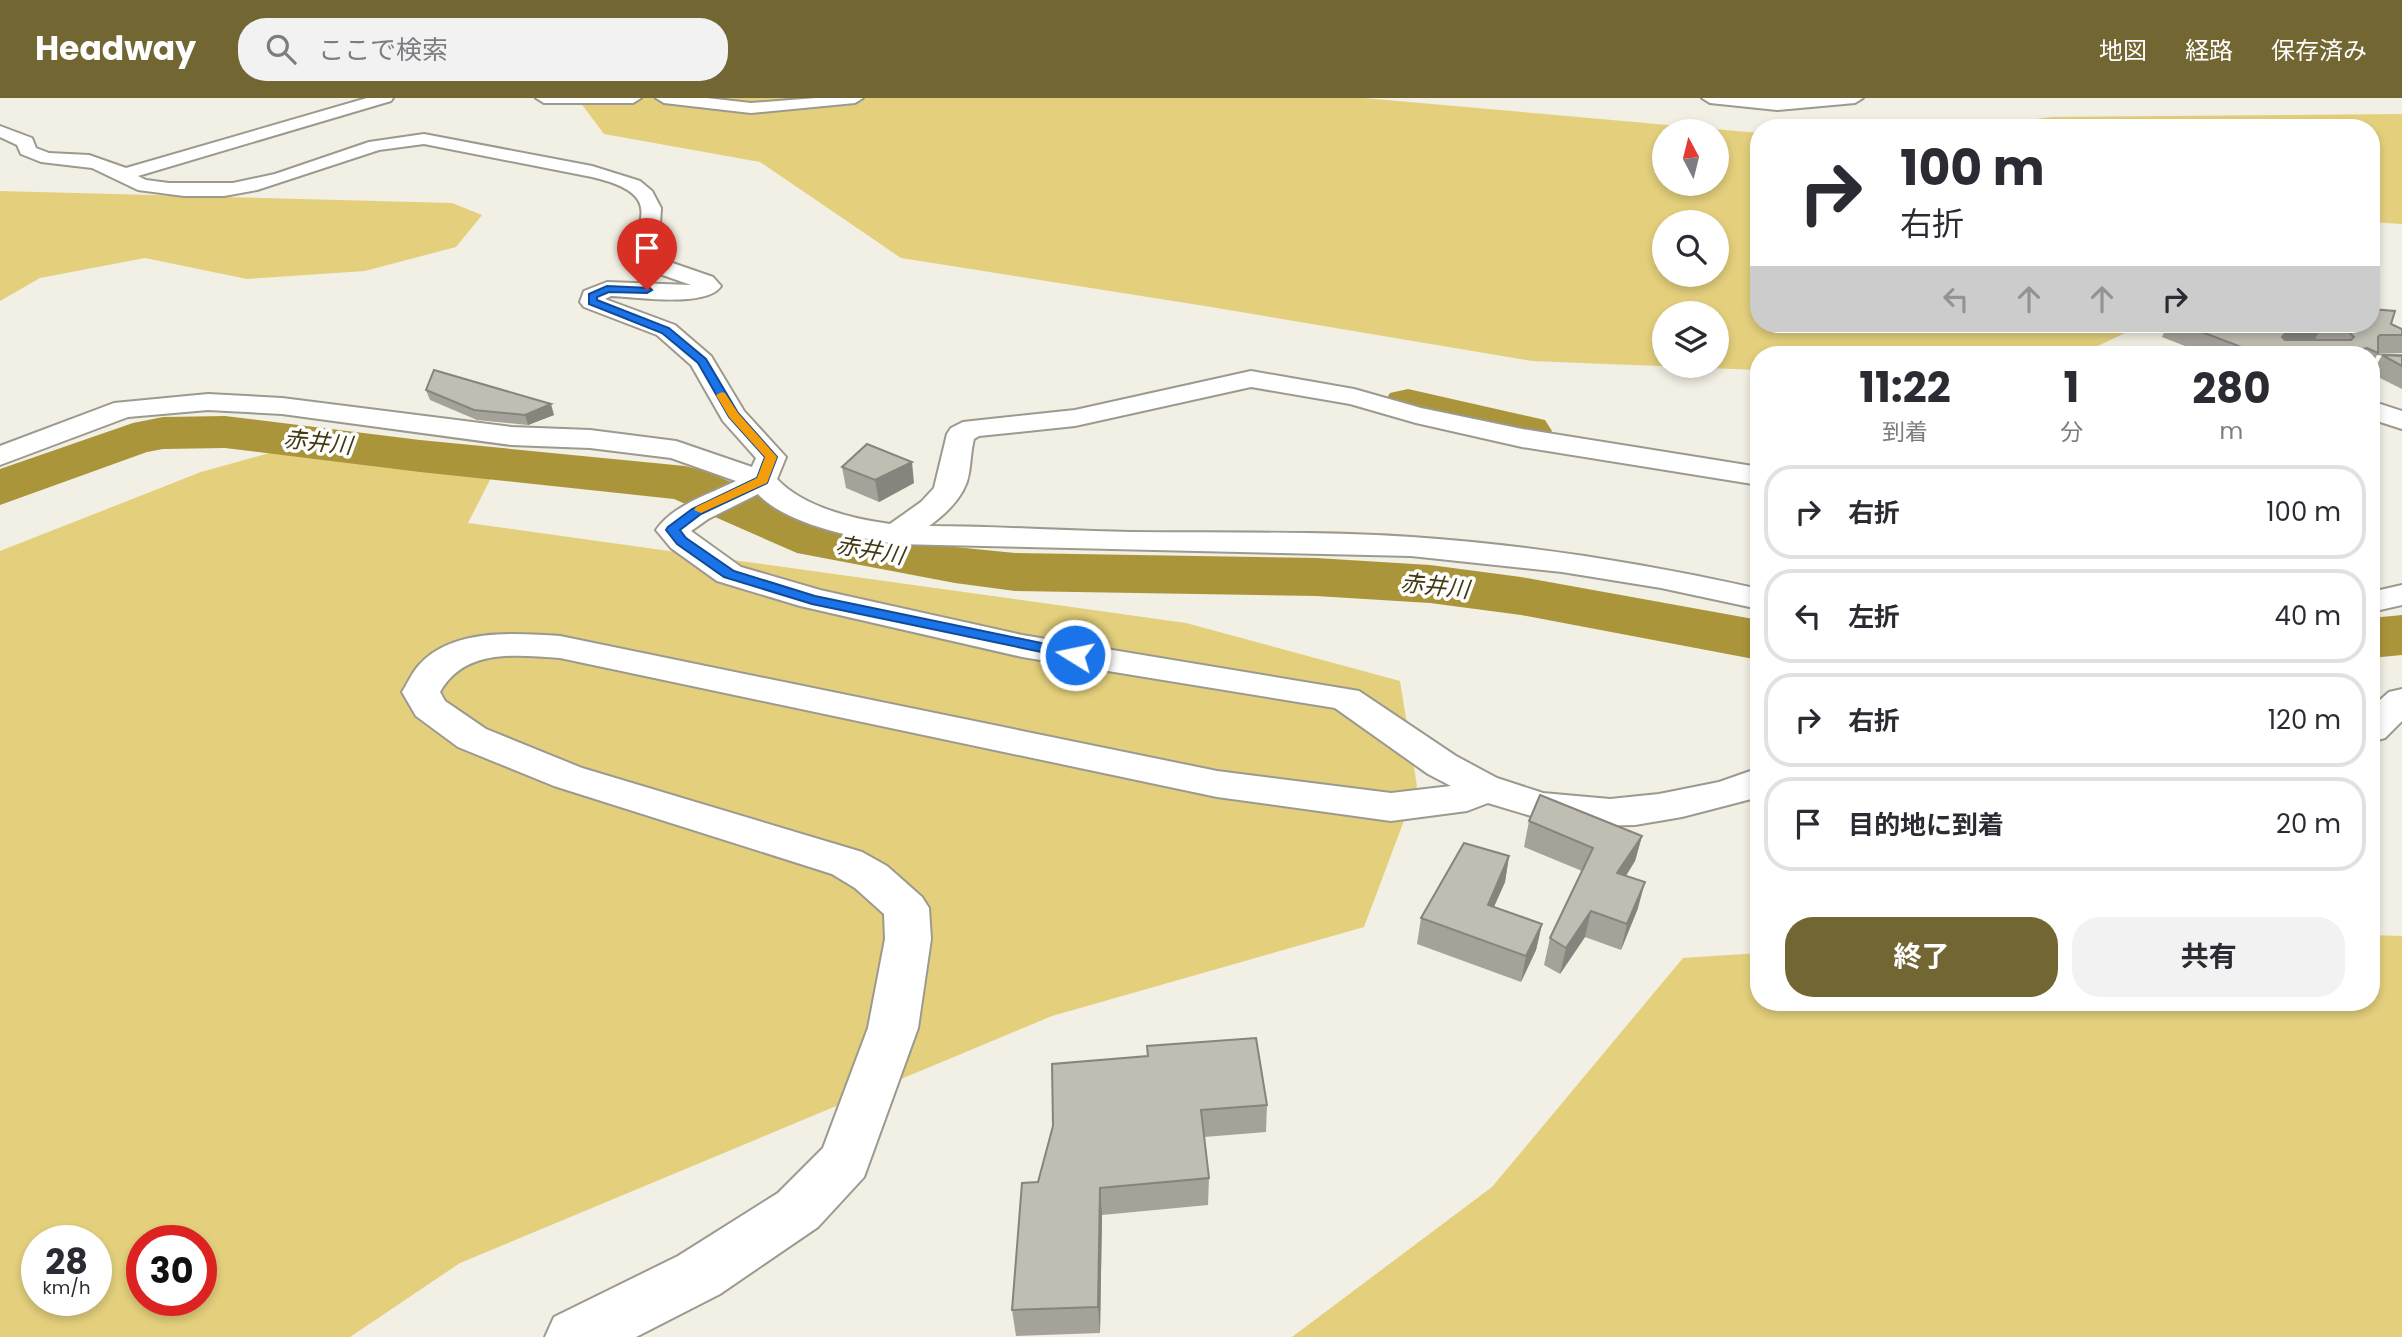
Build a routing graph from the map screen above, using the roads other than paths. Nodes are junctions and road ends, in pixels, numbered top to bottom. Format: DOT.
graph roads {
  1 [pos="384,98"];
  2 [pos="544,98"];
  3 [pos="633,98"];
  4 [pos="664,98"];
  5 [pos="855,98"];
  6 [pos="1710,98"];
  7 [pos="1855,98"];
  8 [pos="0,131"];
  9 [pos="124,174"];
  10 [pos="2380,363"];
  11 [pos="2402,364"];
  12 [pos="2380,412"];
  13 [pos="2402,421"];
  14 [pos="0,456"];
  15 [pos="1750,475"];
  16 [pos="754,484"];
  17 [pos="895,534"];
  18 [pos="2402,595"];
  19 [pos="1750,597"];
  20 [pos="2380,599"];
  21 [pos="2402,700"];
  22 [pos="2380,721"];
  23 [pos="1750,786"];
  24 [pos="1483,787"];
  25 [pos="575,1337"];
  1 -- 9 [label="street"];
  2 -- 3 [label="street"];
  4 -- 5 [label="street"];
  6 -- 7 [label="street"];
  8 -- 9 [label="street"];
  9 -- 16 [label="street"];
  10 -- 11 [label="street"];
  12 -- 13 [label="street"];
  14 -- 16 [label="street"];
  15 -- 17 [label="street"];
  16 -- 17 [label="street"];
  16 -- 24 [label="street"];
  17 -- 19 [label="street"];
  18 -- 20 [label="street"];
  21 -- 22 [label="street"];
  23 -- 24 [label="street"];
  24 -- 25 [label="street"];
}
